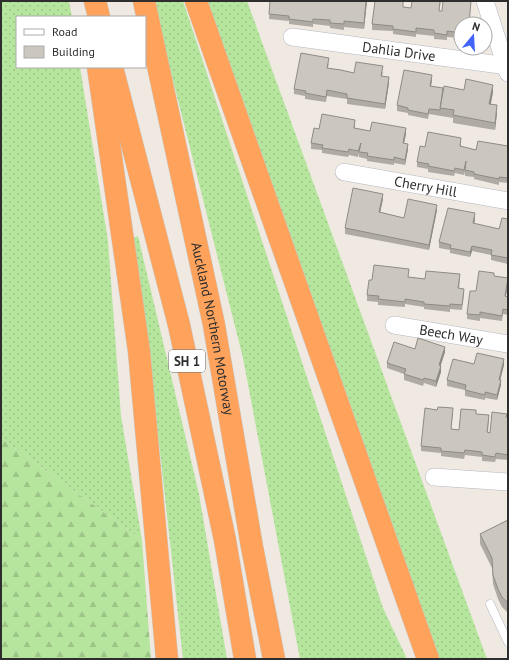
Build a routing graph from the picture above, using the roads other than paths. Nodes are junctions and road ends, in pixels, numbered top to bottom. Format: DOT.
graph roads {
  1 [pos="88,1"];
  2 [pos="95,1"];
  3 [pos="144,1"];
  4 [pos="196,1"];
  5 [pos="486,1"];
  6 [pos="90,16"];
  7 [pos="99,16"];
  8 [pos="292,37"];
  9 [pos="98,68"];
  10 [pos="112,68"];
  11 [pos="507,68"];
  12 [pos="344,172"];
  13 [pos="508,201"];
  14 [pos="394,325"];
  15 [pos="508,344"];
  16 [pos="434,477"];
  17 [pos="508,482"];
  18 [pos="490,604"];
  19 [pos="508,642"];
  20 [pos="167,659"];
  21 [pos="245,659"];
  22 [pos="274,659"];
  23 [pos="428,659"];
  1 -- 6 [label="highway"];
  2 -- 7 [label="highway"];
  3 -- 22 [label="highway, Auckland Northern Motorway / SH 1"];
  4 -- 23 [label="highway"];
  5 -- 11 [label="street"];
  8 -- 11 [label="street, Dahlia Drive"];
  9 -- 20 [label="highway"];
  10 -- 21 [label="highway, SH 1"];
  12 -- 13 [label="street, Cherry Hill"];
  14 -- 15 [label="street, Beech Way"];
  16 -- 17 [label="street"];
  18 -- 19 [label="lane"];
}
